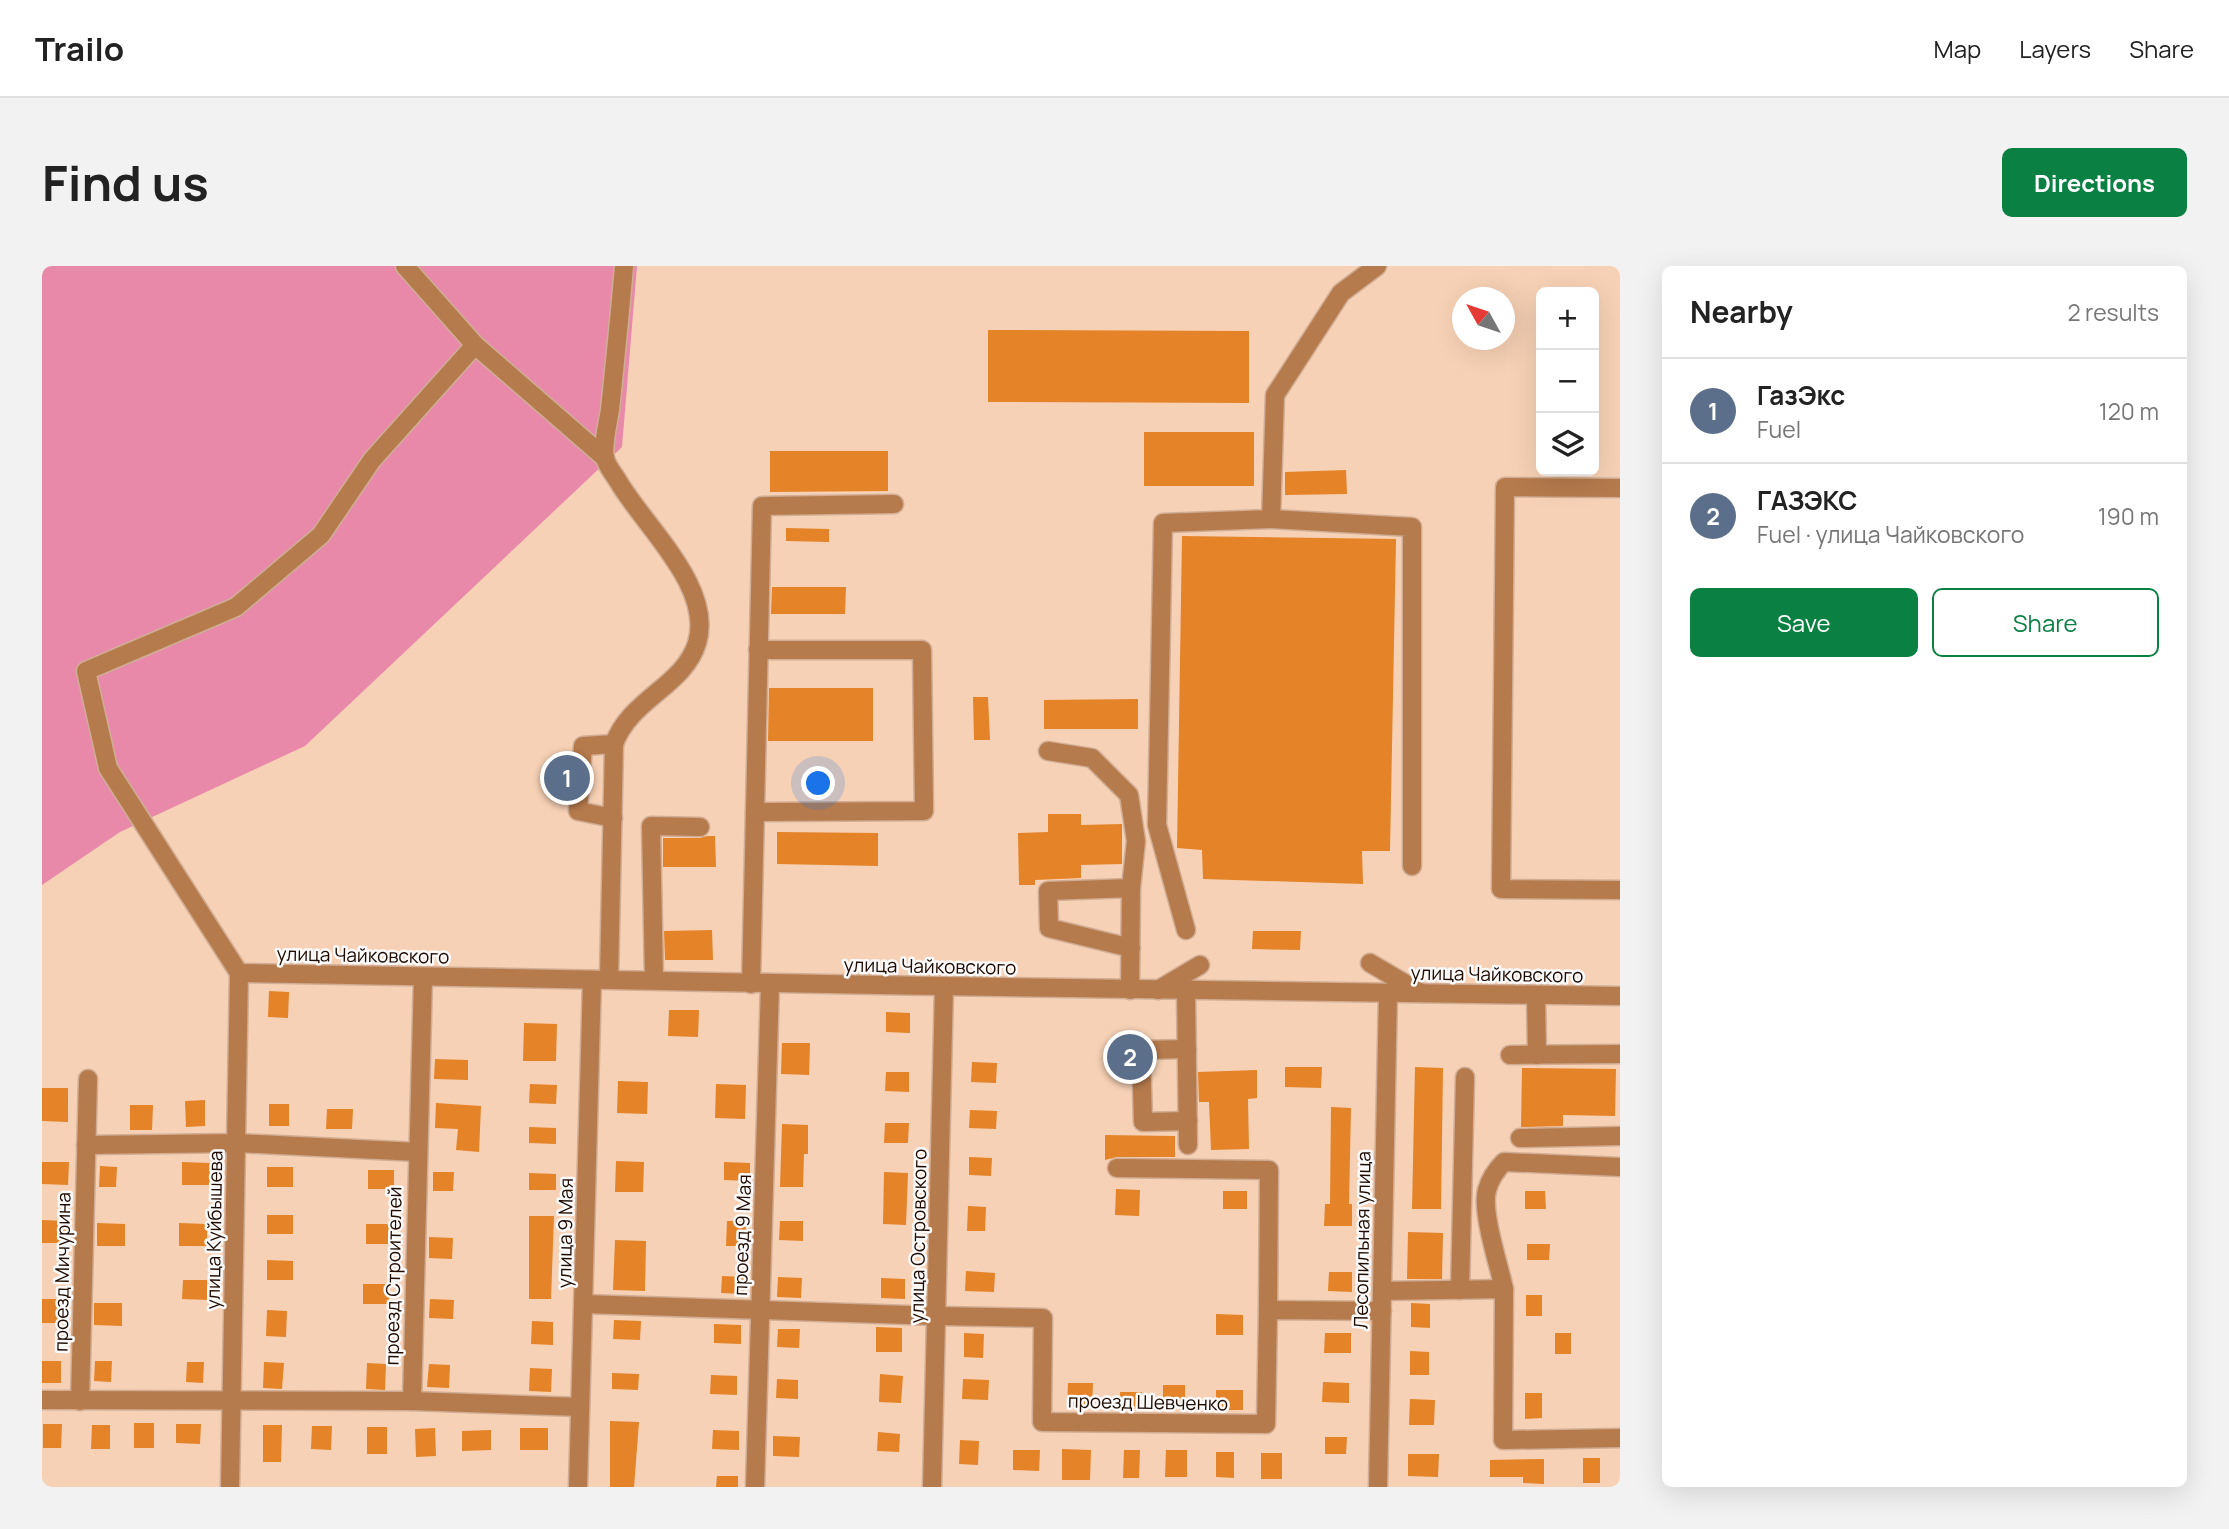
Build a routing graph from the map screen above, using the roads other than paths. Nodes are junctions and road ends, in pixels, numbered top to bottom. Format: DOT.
graph roads {
  1 [pos="405,266"];
  2 [pos="624,266"];
  3 [pos="1377,266"];
  4 [pos="475,345"];
  5 [pos="604,458"];
  6 [pos="1620,488"];
  7 [pos="894,504"];
  8 [pos="1271,519"];
  9 [pos="758,650"];
  10 [pos="614,744"];
  11 [pos="1048,751"];
  12 [pos="755,812"];
  13 [pos="612,818"];
  14 [pos="700,827"];
  15 [pos="1412,866"];
  16 [pos="1131,888"];
  17 [pos="1620,890"];
  18 [pos="1186,930"];
  19 [pos="1131,948"];
  20 [pos="1370,963"];
  21 [pos="1200,965"];
  22 [pos="239,973"];
  23 [pos="423,976"];
  24 [pos="601,979"];
  25 [pos="654,980"];
  26 [pos="751,984"];
  27 [pos="770,985"];
  28 [pos="944,987"];
  29 [pos="1130,990"];
  30 [pos="1156,991"];
  31 [pos="1186,992"];
  32 [pos="1388,993"];
  33 [pos="1424,994"];
  34 [pos="1536,996"];
  35 [pos="1620,996"];
  36 [pos="1187,1049"];
  37 [pos="1510,1055"];
  38 [pos="1537,1055"];
  39 [pos="1620,1055"];
  40 [pos="1465,1077"];
  41 [pos="88,1079"];
  42 [pos="1188,1121"];
  43 [pos="1620,1136"];
  44 [pos="1520,1138"];
  45 [pos="237,1143"];
  46 [pos="86,1144"];
  47 [pos="1188,1145"];
  48 [pos="417,1152"];
  49 [pos="1620,1167"];
  50 [pos="1117,1168"];
  51 [pos="1504,1289"];
  52 [pos="1460,1290"];
  53 [pos="1382,1292"];
  54 [pos="584,1304"];
  55 [pos="760,1309"];
  56 [pos="1268,1310"];
  57 [pos="1382,1311"];
  58 [pos="937,1317"];
  59 [pos="42,1400"];
  60 [pos="80,1401"];
  61 [pos="232,1401"];
  62 [pos="412,1401"];
  63 [pos="580,1407"];
  64 [pos="1620,1438"];
  65 [pos="230,1487"];
  66 [pos="578,1487"];
  67 [pos="755,1487"];
  68 [pos="932,1487"];
  69 [pos="1378,1487"];
  1 -- 4 [label="street"];
  2 -- 5 [label="street"];
  3 -- 8 [label="street"];
  4 -- 5 [label="street"];
  4 -- 22 [label="street"];
  5 -- 10 [label="street"];
  6 -- 17 [label="street"];
  7 -- 9 [label="street"];
  8 -- 15 [label="street"];
  8 -- 18 [label="street"];
  9 -- 12 [label="street"];
  9 -- 12 [label="street"];
  10 -- 13 [label="street, улица 9 Мая"];
  10 -- 13 [label="street"];
  11 -- 16 [label="street"];
  12 -- 26 [label="street"];
  13 -- 24 [label="street, улица 9 Мая"];
  14 -- 25 [label="street"];
  16 -- 19 [label="street"];
  16 -- 19 [label="street"];
  19 -- 29 [label="street"];
  20 -- 33 [label="street"];
  21 -- 30 [label="street"];
  22 -- 23 [label="street, улица Чайковского"];
  22 -- 45 [label="street, улица Куйбышева"];
  23 -- 24 [label="street, улица Чайковского"];
  23 -- 48 [label="street, проезд Строителей"];
  24 -- 25 [label="street, улица Чайковского"];
  24 -- 54 [label="street, улица 9 Мая"];
  25 -- 26 [label="street, улица Чайковского"];
  26 -- 27 [label="street, улица Чайковского"];
  27 -- 28 [label="street, улица Чайковского"];
  27 -- 55 [label="street, проезд 9 Мая"];
  28 -- 29 [label="street, улица Чайковского"];
  28 -- 58 [label="street, улица Островского"];
  29 -- 30 [label="street, улица Чайковского"];
  30 -- 31 [label="street, улица Чайковского"];
  31 -- 32 [label="street, улица Чайковского"];
  31 -- 36 [label="street"];
  32 -- 33 [label="street, улица Чайковского"];
  32 -- 53 [label="street, Лесопильная улица"];
  33 -- 34 [label="street, улица Чайковского"];
  34 -- 35 [label="street, улица Чайковского"];
  34 -- 38 [label="street"];
  36 -- 42 [label="street"];
  36 -- 42 [label="street"];
  37 -- 38 [label="street"];
  38 -- 39 [label="street"];
  40 -- 52 [label="street"];
  41 -- 46 [label="street, проезд Мичурина"];
  42 -- 47 [label="street"];
  43 -- 44 [label="street"];
  45 -- 46 [label="street"];
  45 -- 48 [label="street"];
  45 -- 61 [label="street, улица Куйбышева"];
  46 -- 60 [label="street, проезд Мичурина"];
  48 -- 62 [label="street, проезд Строителей"];
  49 -- 51 [label="street"];
  50 -- 56 [label="street, проезд Шевченко"];
  51 -- 52 [label="street"];
  51 -- 64 [label="street"];
  52 -- 53 [label="street"];
  53 -- 57 [label="street, Лесопильная улица"];
  54 -- 55 [label="street"];
  54 -- 63 [label="street, улица 9 Мая"];
  55 -- 58 [label="street"];
  55 -- 67 [label="street, проезд 9 Мая"];
  56 -- 57 [label="street"];
  56 -- 58 [label="street, проезд Шевченко"];
  57 -- 69 [label="street, Лесопильная улица"];
  58 -- 68 [label="street, улица Островского"];
  59 -- 60 [label="street"];
  60 -- 61 [label="street"];
  61 -- 62 [label="street"];
  61 -- 65 [label="street, улица Куйбышева"];
  62 -- 63 [label="street"];
  63 -- 66 [label="street, улица 9 Мая"];
}
